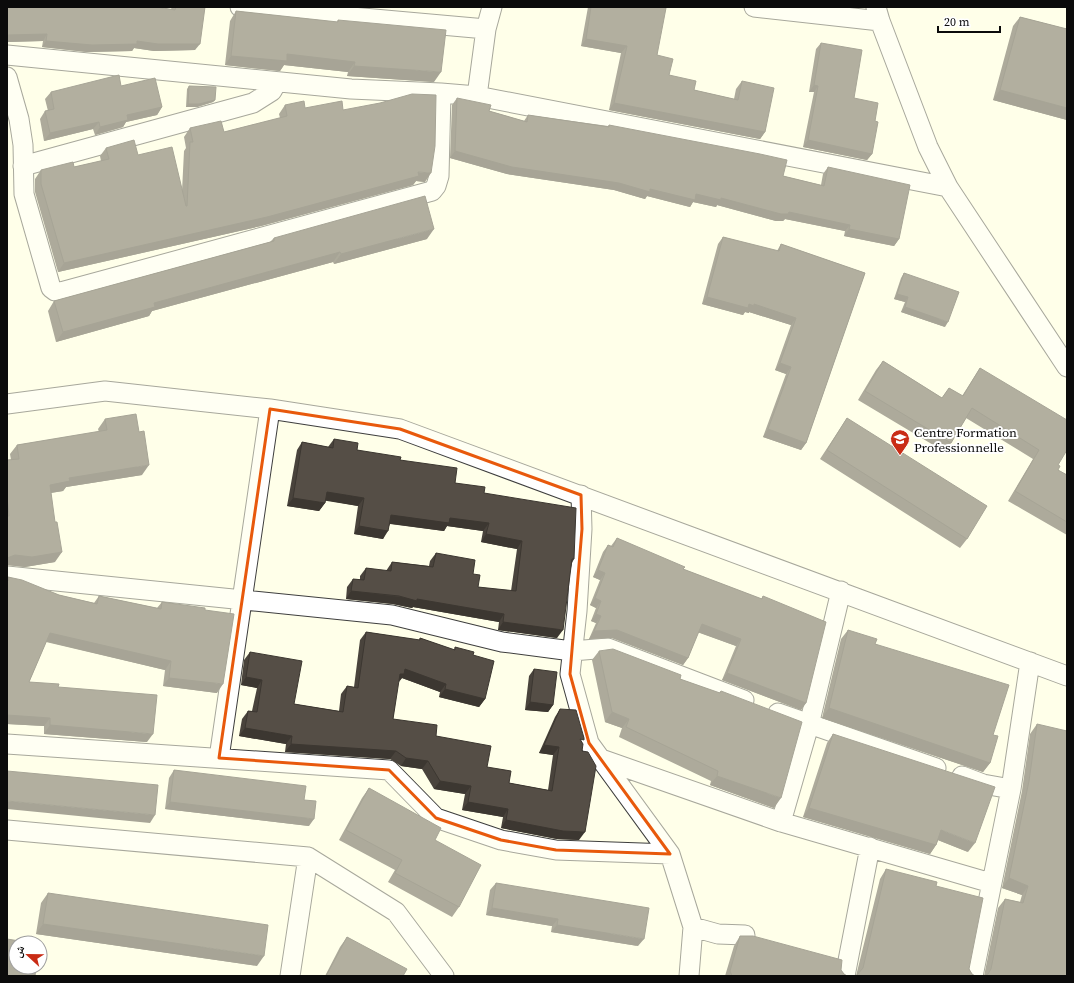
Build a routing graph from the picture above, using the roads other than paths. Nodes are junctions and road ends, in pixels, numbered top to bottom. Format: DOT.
graph roads {
  1 [pos="240,7"];
  2 [pos="492,7"];
  3 [pos="754,7"];
  4 [pos="878,14"];
  5 [pos="486,29"];
  6 [pos="7,55"];
  7 [pos="7,78"];
  8 [pos="277,82"];
  9 [pos="441,93"];
  10 [pos="477,96"];
  11 [pos="23,166"];
  12 [pos="948,187"];
  13 [pos="1067,367"];
  14 [pos="7,404"];
  15 [pos="270,409"];
  16 [pos="581,495"];
  17 [pos="7,576"];
  18 [pos="841,591"];
  19 [pos="242,600"];
  20 [pos="572,650"];
  21 [pos="1030,662"];
  22 [pos="1067,676"];
  23 [pos="809,725"];
  24 [pos="7,744"];
  25 [pos="219,758"];
  26 [pos="601,759"];
  27 [pos="1010,789"];
  28 [pos="781,822"];
  29 [pos="7,830"];
  30 [pos="870,847"];
  31 [pos="670,854"];
  32 [pos="308,857"];
  33 [pos="991,883"];
  34 [pos="693,926"];
  35 [pos="745,935"];
  36 [pos="691,954"];
  37 [pos="290,976"];
  38 [pos="444,976"];
  39 [pos="689,976"];
  40 [pos="702,976"];
  41 [pos="846,976"];
  42 [pos="973,976"];
  1 -- 5 [label="street"];
  2 -- 5 [label="street"];
  3 -- 4 [label="street"];
  4 -- 12 [label="street"];
  5 -- 10 [label="street"];
  6 -- 8 [label="street"];
  7 -- 11 [label="street"];
  8 -- 9 [label="street"];
  8 -- 11 [label="street"];
  9 -- 10 [label="street"];
  9 -- 11 [label="street"];
  10 -- 12 [label="street"];
  12 -- 13 [label="street"];
  14 -- 15 [label="street"];
  15 -- 16 [label="street"];
  15 -- 19 [label="street"];
  16 -- 18 [label="street"];
  16 -- 20 [label="street"];
  17 -- 19 [label="street"];
  18 -- 21 [label="street"];
  18 -- 23 [label="street"];
  19 -- 20 [label="street"];
  19 -- 25 [label="street"];
  20 -- 23 [label="street"];
  20 -- 26 [label="street"];
  21 -- 22 [label="street"];
  21 -- 27 [label="street"];
  23 -- 27 [label="street"];
  23 -- 28 [label="street"];
  24 -- 25 [label="street"];
  25 -- 31 [label="street"];
  26 -- 28 [label="street"];
  26 -- 31 [label="street"];
  27 -- 33 [label="street"];
  28 -- 30 [label="street"];
  29 -- 32 [label="street"];
  30 -- 33 [label="street"];
  30 -- 41 [label="street"];
  31 -- 34 [label="street"];
  32 -- 37 [label="street"];
  32 -- 38 [label="street"];
  33 -- 42 [label="street"];
  34 -- 35 [label="street"];
  34 -- 36 [label="street"];
  36 -- 39 [label="street"];
  36 -- 40 [label="street"];
}
